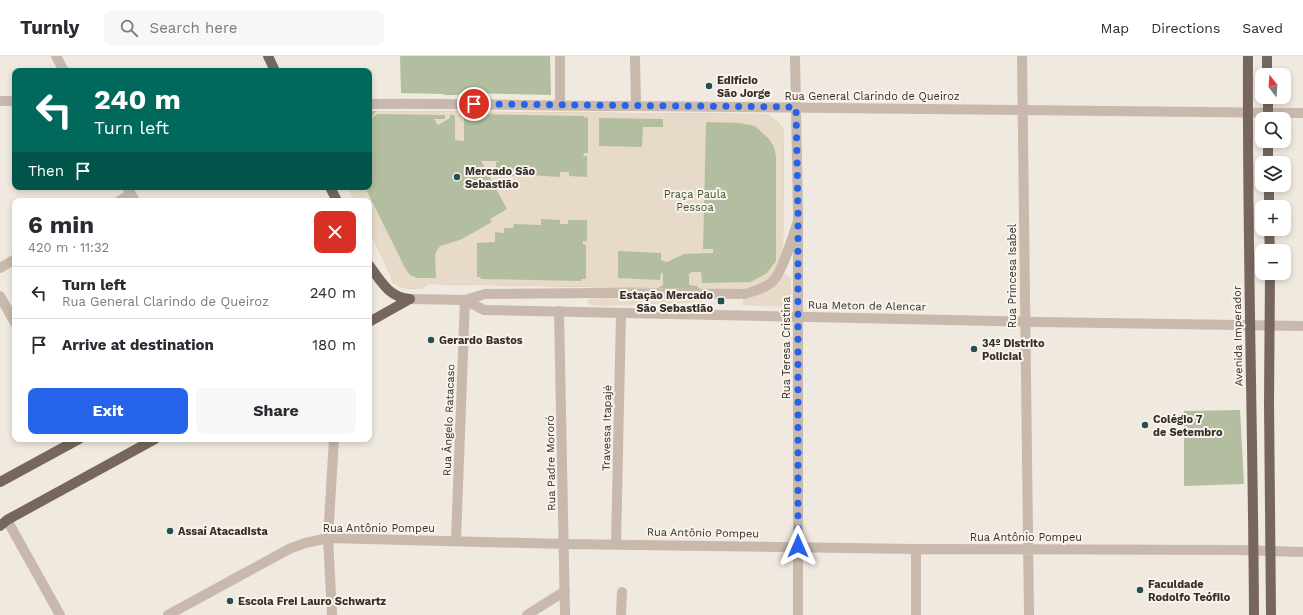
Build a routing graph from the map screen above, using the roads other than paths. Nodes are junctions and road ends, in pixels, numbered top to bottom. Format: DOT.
graph roads {
  1 [pos="56,56"];
  2 [pos="268,56"];
  3 [pos="560,56"];
  4 [pos="636,56"];
  5 [pos="795,56"];
  6 [pos="1022,56"];
  7 [pos="1248,56"];
  8 [pos="1267,56"];
  9 [pos="62,68"];
  10 [pos="274,68"];
  11 [pos="1267,68"];
  12 [pos="0,101"];
  13 [pos="12,101"];
  14 [pos="372,104"];
  15 [pos="560,106"];
  16 [pos="636,106"];
  17 [pos="796,107"];
  18 [pos="1023,109"];
  19 [pos="1247,112"];
  20 [pos="1303,113"];
  21 [pos="1255,114"];
  22 [pos="1291,114"];
  23 [pos="798,221"];
  24 [pos="12,261"];
  25 [pos="0,268"];
  26 [pos="372,269"];
  27 [pos="1270,280"];
  28 [pos="0,296"];
  29 [pos="410,299"];
  30 [pos="465,300"];
  31 [pos="560,311"];
  32 [pos="622,312"];
  33 [pos="797,316"];
  34 [pos="12,318"];
  35 [pos="372,320"];
  36 [pos="1025,322"];
  37 [pos="1249,325"];
  38 [pos="1270,325"];
  39 [pos="1303,326"];
  40 [pos="73,442"];
  41 [pos="150,442"];
  42 [pos="334,442"];
  43 [pos="0,482"];
  44 [pos="4,523"];
  45 [pos="328,538"];
  46 [pos="456,540"];
  47 [pos="564,544"];
  48 [pos="616,544"];
  49 [pos="798,546"];
  50 [pos="1028,548"];
  51 [pos="916,549"];
  52 [pos="1254,550"];
  53 [pos="1270,551"];
  54 [pos="1303,552"];
  55 [pos="565,592"];
  56 [pos="622,592"];
  57 [pos="60,615"];
  58 [pos="168,615"];
  59 [pos="332,615"];
  60 [pos="527,615"];
  61 [pos="565,615"];
  62 [pos="621,615"];
  63 [pos="798,615"];
  64 [pos="916,615"];
  65 [pos="1029,615"];
  66 [pos="1254,615"];
  67 [pos="1270,615"];
  1 -- 9 [label="street"];
  2 -- 10 [label="main road"];
  3 -- 15 [label="street"];
  4 -- 16 [label="street"];
  5 -- 17 [label="street, Rua Teresa Cristina"];
  6 -- 18 [label="street, Rua Princesa Isabel"];
  7 -- 19 [label="main road, Avenida Imperador"];
  8 -- 11 [label="main road"];
  12 -- 13 [label="street"];
  14 -- 15 [label="street, Rua General Clarindo de Queiroz"];
  15 -- 16 [label="street, Rua General Clarindo de Queiroz"];
  16 -- 17 [label="street, Rua General Clarindo de Queiroz"];
  17 -- 18 [label="street, Rua General Clarindo de Queiroz"];
  17 -- 23 [label="street, Rua Teresa Cristina"];
  18 -- 19 [label="street, Rua General Clarindo de Queiroz"];
  18 -- 36 [label="street, Rua Princesa Isabel"];
  19 -- 21 [label="street, Rua General Clarindo de Queiroz"];
  19 -- 37 [label="main road, Avenida Imperador"];
  20 -- 22 [label="street, Rua General Clarindo de Queiroz"];
  23 -- 30 [label="street"];
  23 -- 33 [label="street, Rua Teresa Cristina"];
  24 -- 25 [label="street"];
  26 -- 29 [label="main road"];
  27 -- 38 [label="main road"];
  28 -- 34 [label="street"];
  29 -- 30 [label="street, Rua Meton de Alencar"];
  29 -- 35 [label="main road"];
  30 -- 31 [label="street, Rua Meton de Alencar"];
  30 -- 46 [label="street, Rua Ângelo Ratacaso"];
  31 -- 32 [label="street, Rua Meton de Alencar"];
  31 -- 47 [label="street, Rua Padre Mororó"];
  32 -- 33 [label="street, Rua Meton de Alencar"];
  32 -- 48 [label="street, Travessa Itapajé"];
  33 -- 36 [label="street, Rua Meton de Alencar"];
  33 -- 49 [label="street, Rua Teresa Cristina"];
  36 -- 37 [label="street, Rua Meton de Alencar"];
  36 -- 50 [label="street, Rua Princesa Isabel"];
  37 -- 38 [label="street, Rua Meton de Alencar"];
  37 -- 52 [label="main road, Avenida Imperador"];
  38 -- 39 [label="street, Rua Meton de Alencar"];
  38 -- 53 [label="main road"];
  40 -- 43 [label="main road"];
  41 -- 44 [label="main road"];
  42 -- 45 [label="street"];
  44 -- 57 [label="street"];
  45 -- 46 [label="street, Rua Antônio Pompeu"];
  45 -- 58 [label="street, Rua Antônio Pompeu"];
  45 -- 59 [label="street"];
  46 -- 47 [label="street, Rua Antônio Pompeu"];
  47 -- 48 [label="street, Rua Antônio Pompeu"];
  47 -- 55 [label="street, Rua Padre Mororó"];
  48 -- 49 [label="street, Rua Antônio Pompeu"];
  49 -- 51 [label="street, Rua Antônio Pompeu"];
  49 -- 63 [label="street, Rua Teresa Cristina"];
  50 -- 51 [label="street, Rua Antônio Pompeu"];
  50 -- 52 [label="street, Rua Antônio Pompeu"];
  50 -- 65 [label="street, Rua Princesa Isabel"];
  51 -- 64 [label="street"];
  52 -- 53 [label="street, Rua Antônio Pompeu"];
  52 -- 66 [label="main road, Avenida Imperador"];
  53 -- 54 [label="street, Rua Antônio Pompeu"];
  53 -- 67 [label="main road"];
  55 -- 60 [label="street"];
  55 -- 61 [label="street, Rua Padre Mororó"];
  56 -- 62 [label="street"];
}
